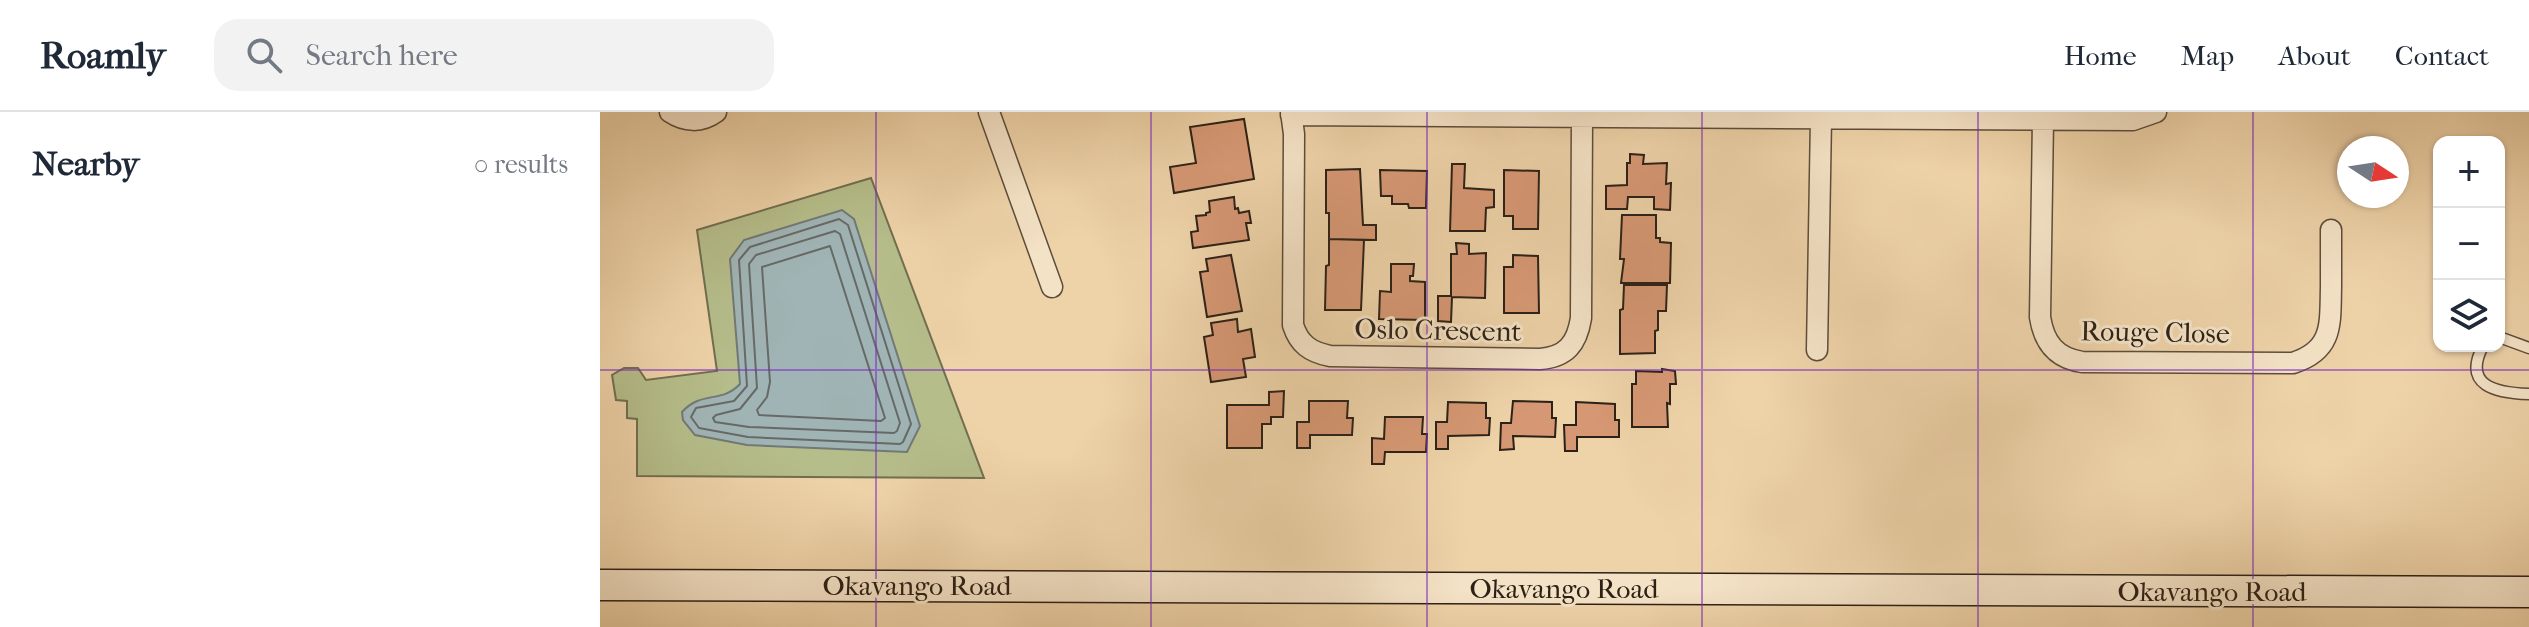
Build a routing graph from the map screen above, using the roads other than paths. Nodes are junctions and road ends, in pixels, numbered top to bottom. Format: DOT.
graph roads {
  1 [pos="670,112"];
  2 [pos="716,112"];
  3 [pos="989,112"];
  4 [pos="2156,112"];
  5 [pos="1291,114"];
  6 [pos="1582,117"];
  7 [pos="1821,118"];
  8 [pos="2043,119"];
  9 [pos="2331,230"];
  10 [pos="1052,287"];
  11 [pos="2505,339"];
  12 [pos="2529,348"];
  13 [pos="1817,350"];
  14 [pos="2480,352"];
  15 [pos="2529,394"];
  16 [pos="600,585"];
  17 [pos="2529,592"];
  1 -- 2 [label="street"];
  3 -- 10 [label="street"];
  4 -- 8 [label="street"];
  5 -- 6 [label="street"];
  5 -- 6 [label="street, Oslo Crescent"];
  6 -- 7 [label="street"];
  7 -- 8 [label="street"];
  7 -- 13 [label="street"];
  8 -- 9 [label="street, Rouge Close"];
  11 -- 12 [label="lane"];
  14 -- 15 [label="lane"];
  16 -- 17 [label="main road, Okavango Road"];
}
